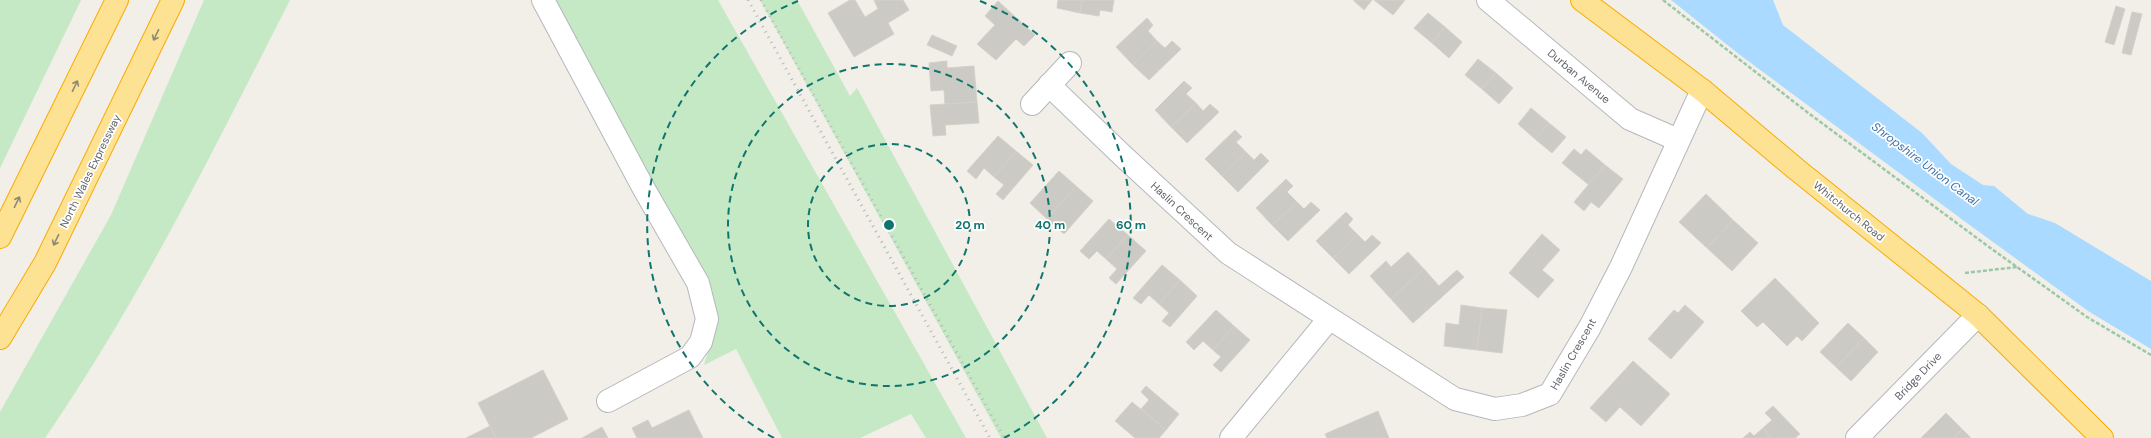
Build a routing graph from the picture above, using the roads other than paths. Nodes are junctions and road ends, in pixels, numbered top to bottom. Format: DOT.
graph roads {
  1 [pos="117,0"];
  2 [pos="173,0"];
  3 [pos="543,0"];
  4 [pos="1488,0"];
  5 [pos="1582,0"];
  6 [pos="1070,63"];
  7 [pos="1049,85"];
  8 [pos="1702,90"];
  9 [pos="1032,104"];
  10 [pos="1678,140"];
  11 [pos="0,237"];
  12 [pos="1978,314"];
  13 [pos="1329,319"];
  14 [pos="0,338"];
  15 [pos="608,400"];
  16 [pos="1231,438"];
  17 [pos="1857,438"];
  18 [pos="2102,438"];
  11 -- 1 [label="highway, one-way"];
  2 -- 14 [label="highway, North Wales Expressway, one-way"];
  3 -- 15 [label="street"];
  4 -- 10 [label="street, Durban Avenue"];
  5 -- 8 [label="highway, Whitchurch Road"];
  6 -- 7 [label="street"];
  7 -- 9 [label="street"];
  7 -- 13 [label="street, Haslin Crescent"];
  8 -- 10 [label="street, Haslin Crescent"];
  8 -- 12 [label="highway, Whitchurch Road"];
  10 -- 13 [label="street, Haslin Crescent"];
  12 -- 17 [label="street, Bridge Drive"];
  12 -- 18 [label="highway, Whitchurch Road"];
  13 -- 16 [label="street"];
}
